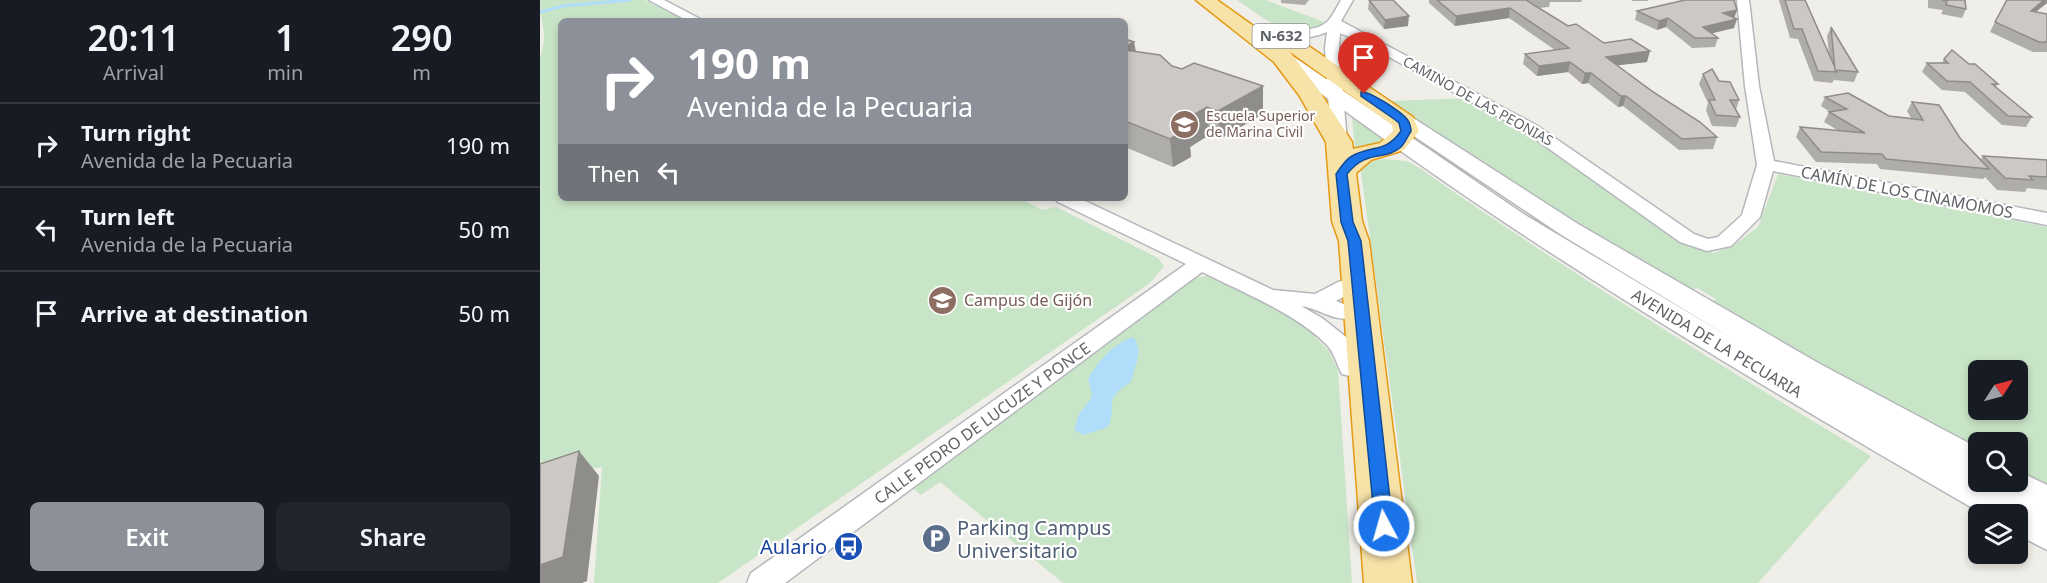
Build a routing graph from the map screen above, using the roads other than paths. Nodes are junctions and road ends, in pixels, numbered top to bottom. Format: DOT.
graph roads {
  1 [pos="655,0"];
  2 [pos="1205,0"];
  3 [pos="1229,0"];
  4 [pos="1347,0"];
  5 [pos="1743,0"];
  6 [pos="692,18"];
  7 [pos="1334,22"];
  8 [pos="1274,31"];
  9 [pos="1282,57"];
  10 [pos="1333,82"];
  11 [pos="1396,136"];
  12 [pos="1339,142"];
  13 [pos="1766,165"];
  14 [pos="1341,174"];
  15 [pos="1071,201"];
  16 [pos="2047,219"];
  17 [pos="1201,263"];
  18 [pos="1342,319"];
  19 [pos="1968,459"];
  20 [pos="2028,491"];
  21 [pos="2047,501"];
  22 [pos="1995,504"];
  23 [pos="2028,523"];
  24 [pos="2047,534"];
  25 [pos="762,583"];
  26 [pos="1370,583"];
  27 [pos="1388,583"];
  1 -- 6 [label="street"];
  2 -- 9 [label="highway, N-632"];
  3 -- 8 [label="highway, N-632"];
  4 -- 7 [label="street"];
  5 -- 13 [label="street"];
  7 -- 8 [label="street"];
  7 -- 10 [label="street"];
  7 -- 13 [label="street, CAMINO DE LAS PEONIAS"];
  8 -- 10 [label="highway, N-632"];
  9 -- 10 [label="street"];
  9 -- 12 [label="highway, N-632"];
  10 -- 11 [label="highway, AVENIDA DE LA PECUARIA / N-632"];
  10 -- 12 [label="street"];
  11 -- 14 [label="highway, AVENIDA DE LA PECUARIA"];
  11 -- 19 [label="street, AVENIDA DE LA PECUARIA"];
  11 -- 22 [label="street, AVENIDA DE LA PECUARIA"];
  12 -- 14 [label="highway, N-632"];
  13 -- 16 [label="street, CAMÍN DE LOS CINAMOMOS"];
  14 -- 18 [label="highway, N-632"];
  15 -- 17 [label="street"];
  17 -- 18 [label="street"];
  17 -- 25 [label="street, CALLE PEDRO DE LUCUZE Y PONCE"];
  18 -- 26 [label="highway, N-632"];
  18 -- 27 [label="highway, N-632"];
  20 -- 21 [label="street"];
  23 -- 24 [label="street"];
}
